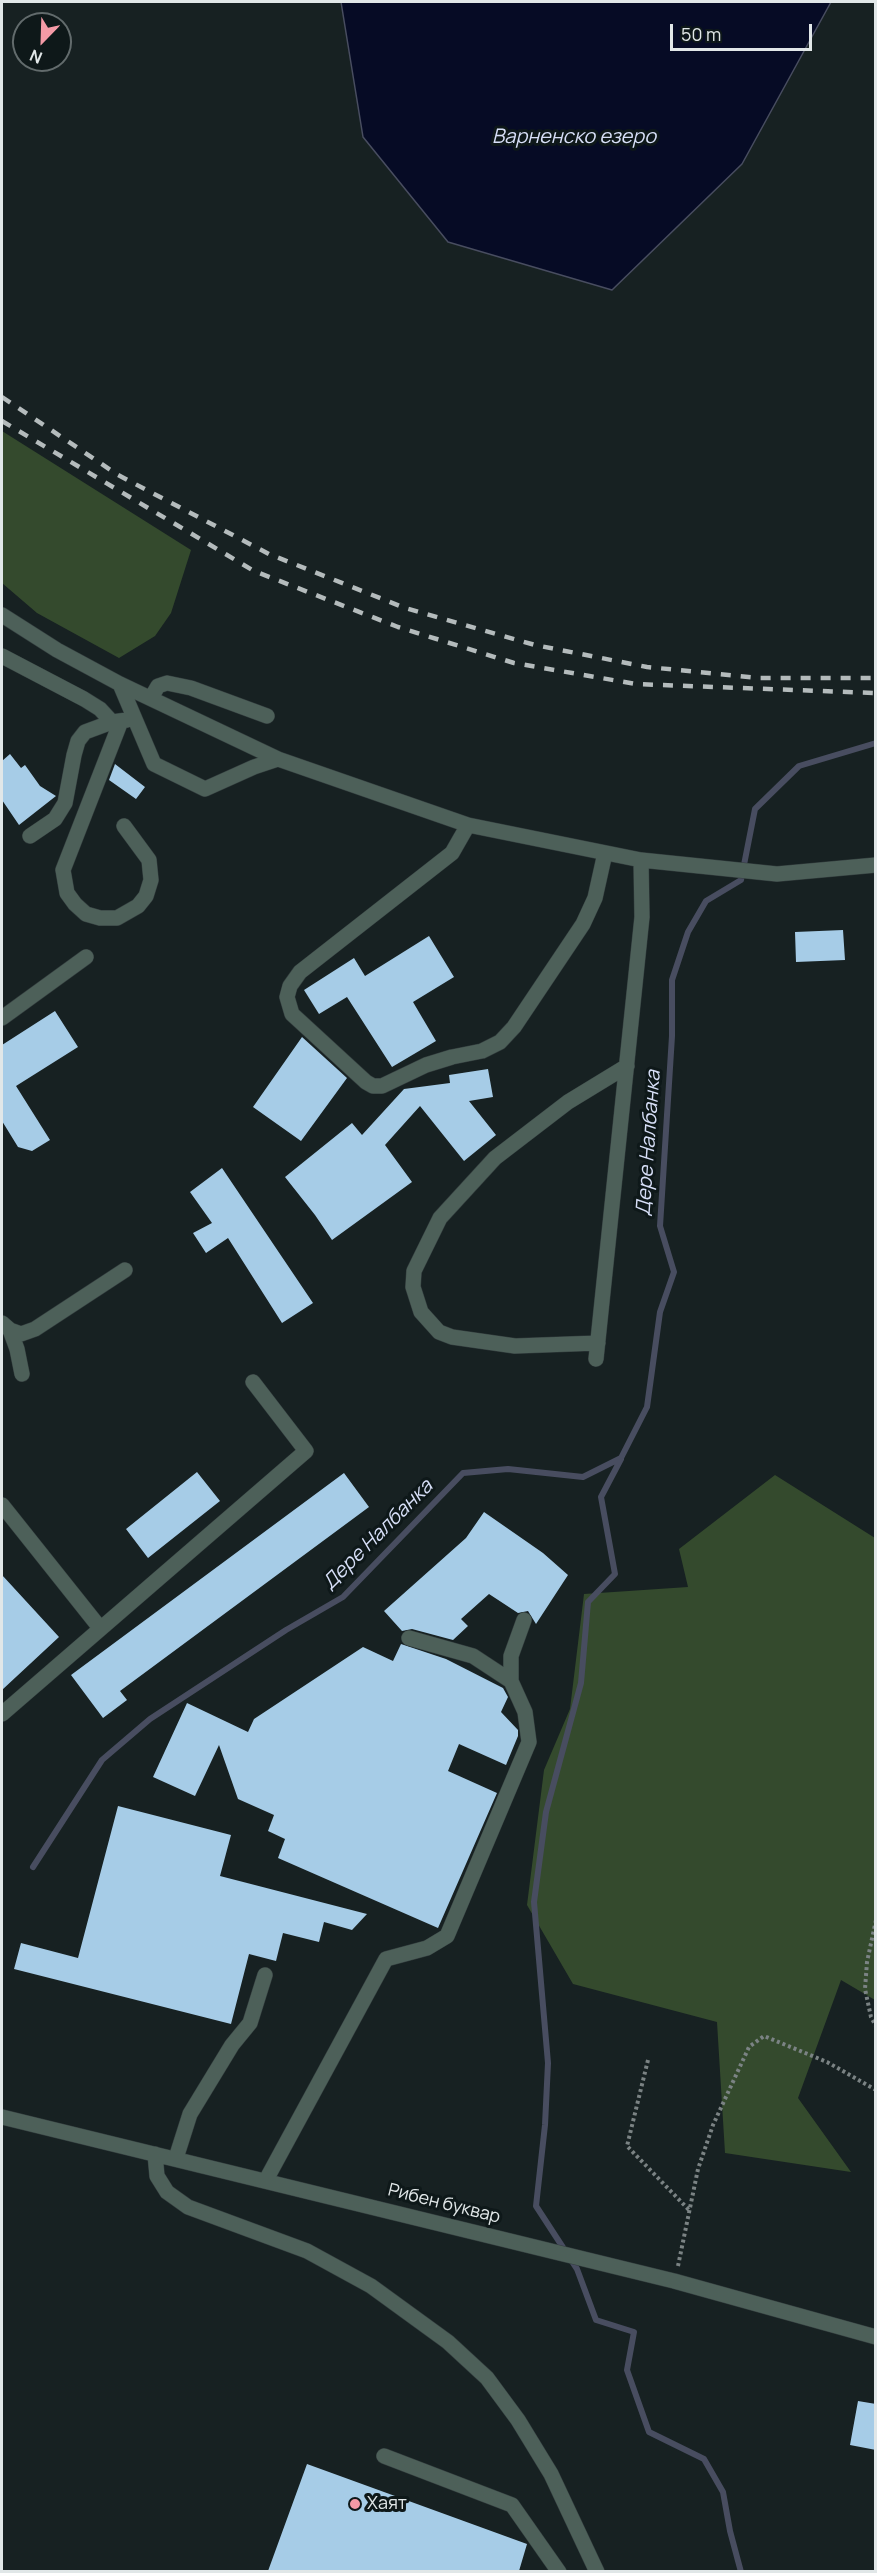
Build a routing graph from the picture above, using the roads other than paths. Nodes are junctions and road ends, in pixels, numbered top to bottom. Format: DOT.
graph roads {
  1 [pos="2,615"];
  2 [pos="2,656"];
  3 [pos="120,684"];
  4 [pos="152,698"];
  5 [pos="267,716"];
  6 [pos="122,721"];
  7 [pos="278,759"];
  8 [pos="468,825"];
  9 [pos="124,826"];
  10 [pos="30,836"];
  11 [pos="605,853"];
  12 [pos="641,860"];
  13 [pos="876,865"];
  14 [pos="86,957"];
  15 [pos="2,1018"];
  16 [pos="627,1066"];
  17 [pos="125,1270"];
  18 [pos="6,1326"];
  19 [pos="598,1342"];
  20 [pos="596,1359"];
  21 [pos="22,1374"];
  22 [pos="253,1382"];
  23 [pos="2,1505"];
  24 [pos="524,1620"];
  25 [pos="100,1628"];
  26 [pos="409,1638"];
  27 [pos="511,1681"];
  28 [pos="2,1714"];
  29 [pos="265,1975"];
  30 [pos="2,2117"];
  31 [pos="155,2154"];
  32 [pos="176,2158"];
  33 [pos="266,2180"];
  34 [pos="876,2337"];
  35 [pos="384,2456"];
  36 [pos="559,2571"];
  37 [pos="597,2571"];
  1 -- 3 [label="street"];
  2 -- 6 [label="street"];
  3 -- 4 [label="street"];
  3 -- 6 [label="street"];
  4 -- 5 [label="street"];
  4 -- 7 [label="street"];
  6 -- 7 [label="street"];
  6 -- 9 [label="street"];
  6 -- 10 [label="street"];
  7 -- 8 [label="street"];
  8 -- 11 [label="street"];
  8 -- 11 [label="street"];
  11 -- 12 [label="street"];
  12 -- 13 [label="street"];
  12 -- 16 [label="street"];
  14 -- 15 [label="street"];
  16 -- 19 [label="street"];
  16 -- 19 [label="street"];
  17 -- 18 [label="street"];
  18 -- 21 [label="street"];
  19 -- 20 [label="street"];
  22 -- 25 [label="street"];
  23 -- 25 [label="street"];
  24 -- 27 [label="street"];
  25 -- 28 [label="street"];
  26 -- 27 [label="street"];
  27 -- 33 [label="street"];
  29 -- 32 [label="street"];
  30 -- 31 [label="street, Рибен буквар"];
  31 -- 32 [label="street, Рибен буквар"];
  31 -- 37 [label="street"];
  32 -- 33 [label="street, Рибен буквар"];
  33 -- 34 [label="street, Рибен буквар"];
  35 -- 36 [label="street"];
}
